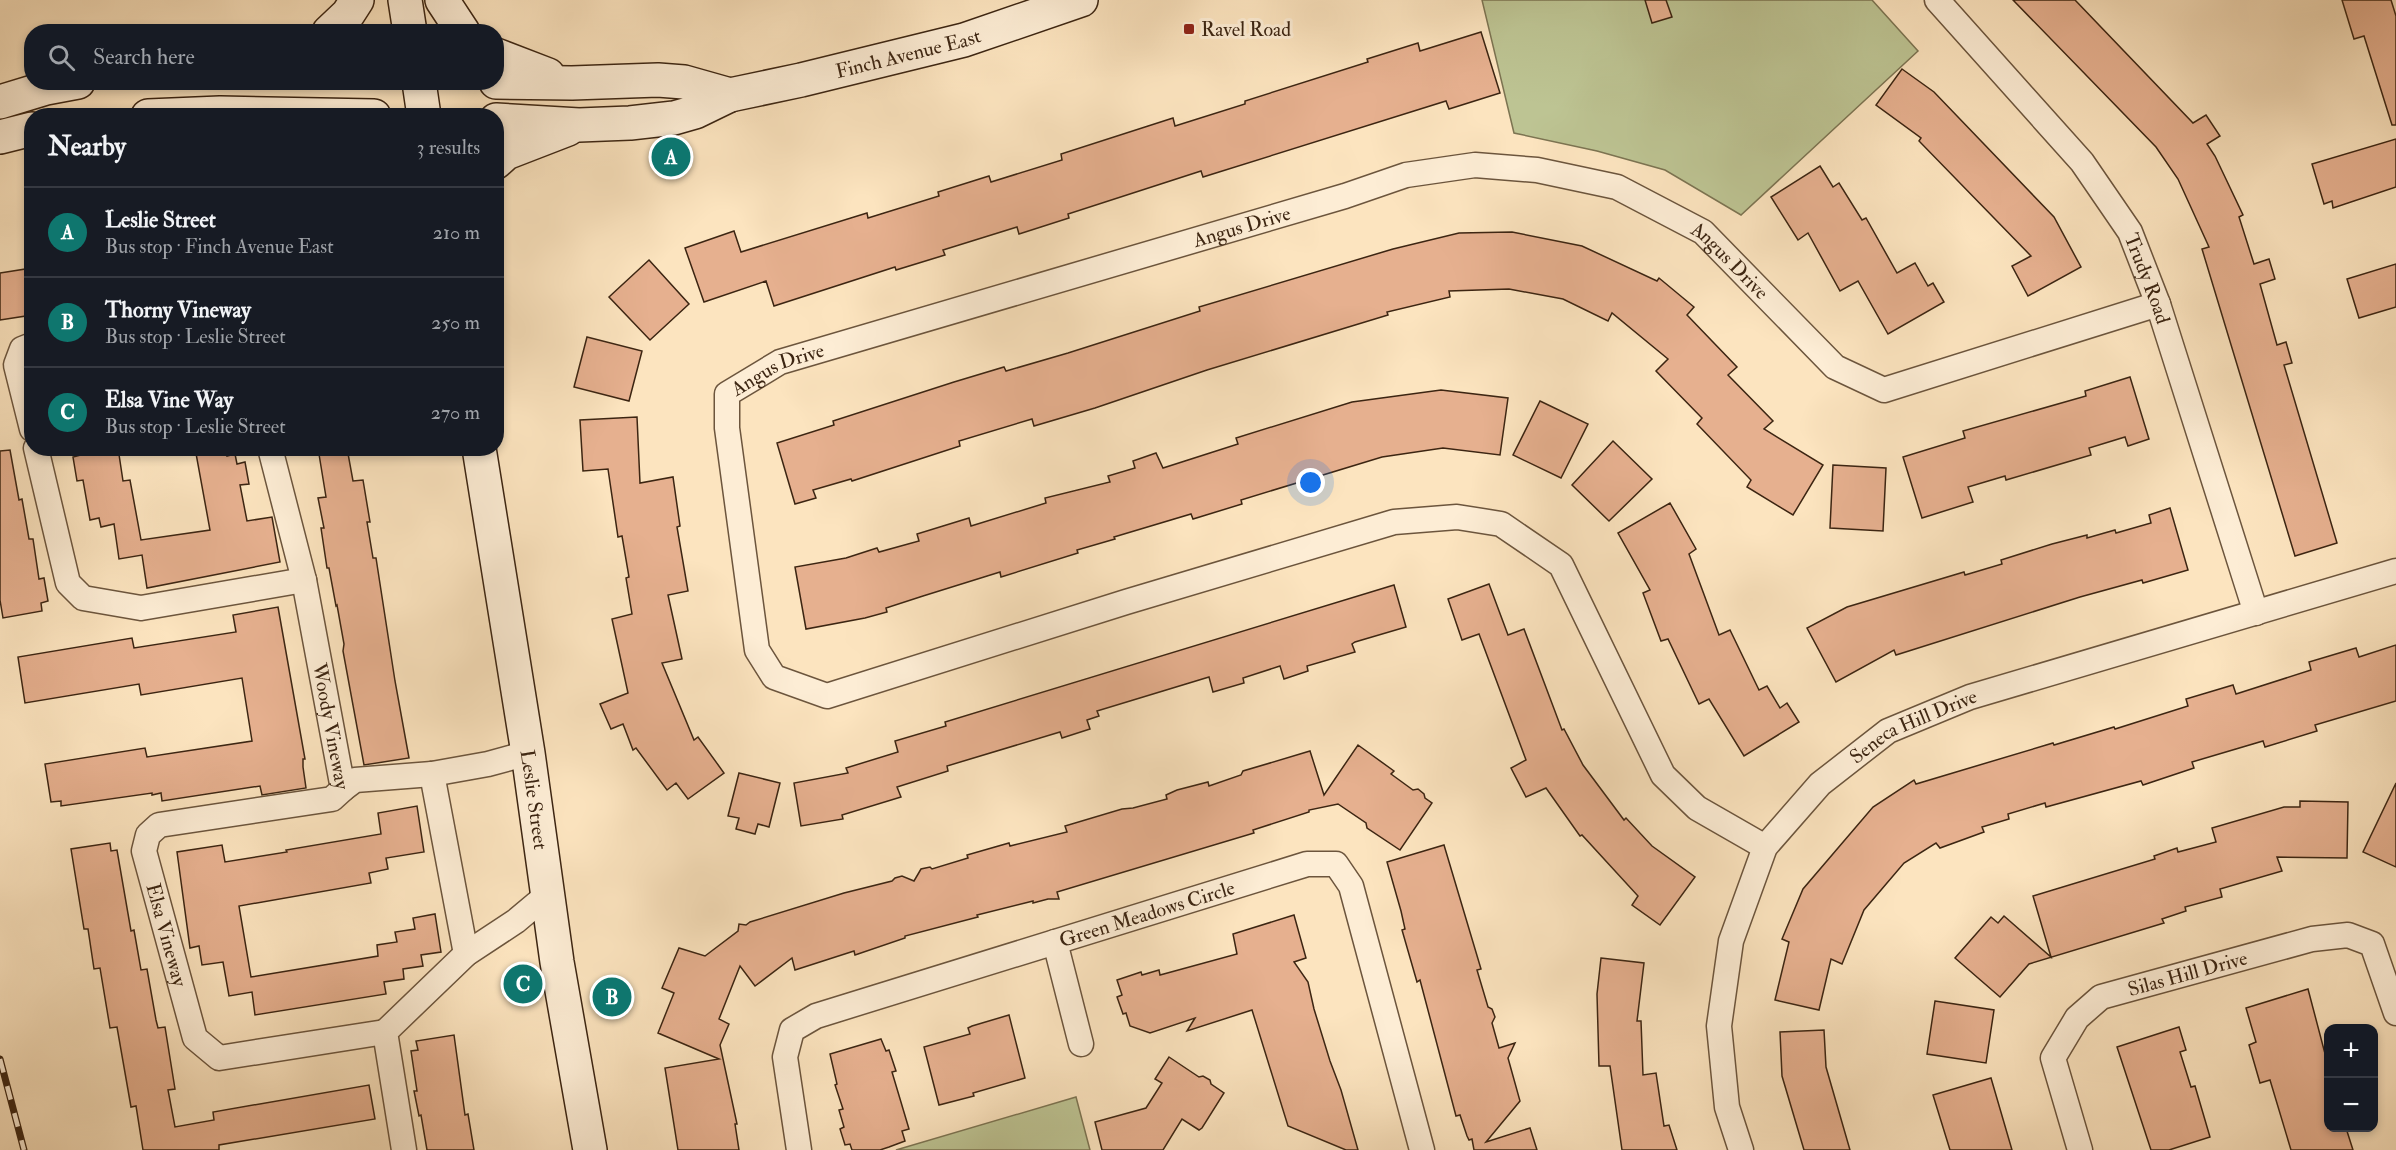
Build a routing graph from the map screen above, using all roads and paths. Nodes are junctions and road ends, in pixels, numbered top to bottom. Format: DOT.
graph roads {
  1 [pos="357,0"];
  2 [pos="405,0"];
  3 [pos="442,0"];
  4 [pos="1081,0"];
  5 [pos="1938,0"];
  6 [pos="337,24"];
  7 [pos="409,24"];
  8 [pos="458,24"];
  9 [pos="504,58"];
  10 [pos="504,82"];
  11 [pos="572,83"];
  12 [pos="39,90"];
  13 [pos="420,90"];
  14 [pos="730,95"];
  15 [pos="0,102"];
  16 [pos="423,108"];
  17 [pos="504,120"];
  18 [pos="579,125"];
  19 [pos="24,131"];
  20 [pos="0,137"];
  21 [pos="504,155"];
  22 [pos="2158,304"];
  23 [pos="24,348"];
  24 [pos="24,397"];
  25 [pos="38,456"];
  26 [pos="272,456"];
  27 [pos="480,456"];
  28 [pos="2396,571"];
  29 [pos="303,580"];
  30 [pos="2256,613"];
  31 [pos="528,753"];
  32 [pos="432,774"];
  33 [pos="343,789"];
  34 [pos="1765,847"];
  35 [pos="547,895"];
  36 [pos="1055,942"];
  37 [pos="466,954"];
  38 [pos="2396,1013"];
  39 [pos="385,1032"];
  40 [pos="1081,1044"];
  41 [pos="404,1150"];
  42 [pos="590,1150"];
  43 [pos="800,1150"];
  44 [pos="1422,1150"];
  45 [pos="1741,1150"];
  46 [pos="2080,1150"];
  1 -- 6 [label="main road"];
  2 -- 7 [label="main road"];
  3 -- 8 [label="main road"];
  4 -- 14 [label="main road, Finch Avenue East"];
  5 -- 22 [label="street, Trudy Road"];
  9 -- 11 [label="main road"];
  10 -- 11 [label="main road, Finch Avenue East"];
  11 -- 14 [label="main road, Finch Avenue East"];
  12 -- 15 [label="main road"];
  13 -- 16 [label="main road"];
  14 -- 18 [label="main road, Finch Avenue East"];
  17 -- 18 [label="main road, Finch Avenue East"];
  18 -- 21 [label="main road"];
  19 -- 20 [label="main road"];
  22 -- 30 [label="street, Trudy Road"];
  22 -- 34 [label="street, Angus Drive"];
  23 -- 24 [label="street"];
  25 -- 29 [label="street"];
  26 -- 29 [label="street, Woody Vineway"];
  27 -- 31 [label="main road, Leslie Street"];
  28 -- 30 [label="street, Seneca Hill Drive"];
  29 -- 33 [label="street, Woody Vineway"];
  30 -- 34 [label="street, Seneca Hill Drive"];
  31 -- 32 [label="street, Woody Vineway"];
  31 -- 35 [label="main road, Leslie Street"];
  32 -- 33 [label="street, Woody Vineway"];
  32 -- 37 [label="street"];
  33 -- 39 [label="street, Elsa Vineway"];
  34 -- 45 [label="street, Seneca Hill Drive"];
  35 -- 37 [label="street"];
  35 -- 42 [label="main road, Leslie Street"];
  36 -- 40 [label="street"];
  36 -- 43 [label="street, Green Meadows Circle"];
  36 -- 44 [label="street, Green Meadows Circle"];
  37 -- 39 [label="street"];
  38 -- 46 [label="street, Silas Hill Drive"];
  39 -- 41 [label="street"];
}
